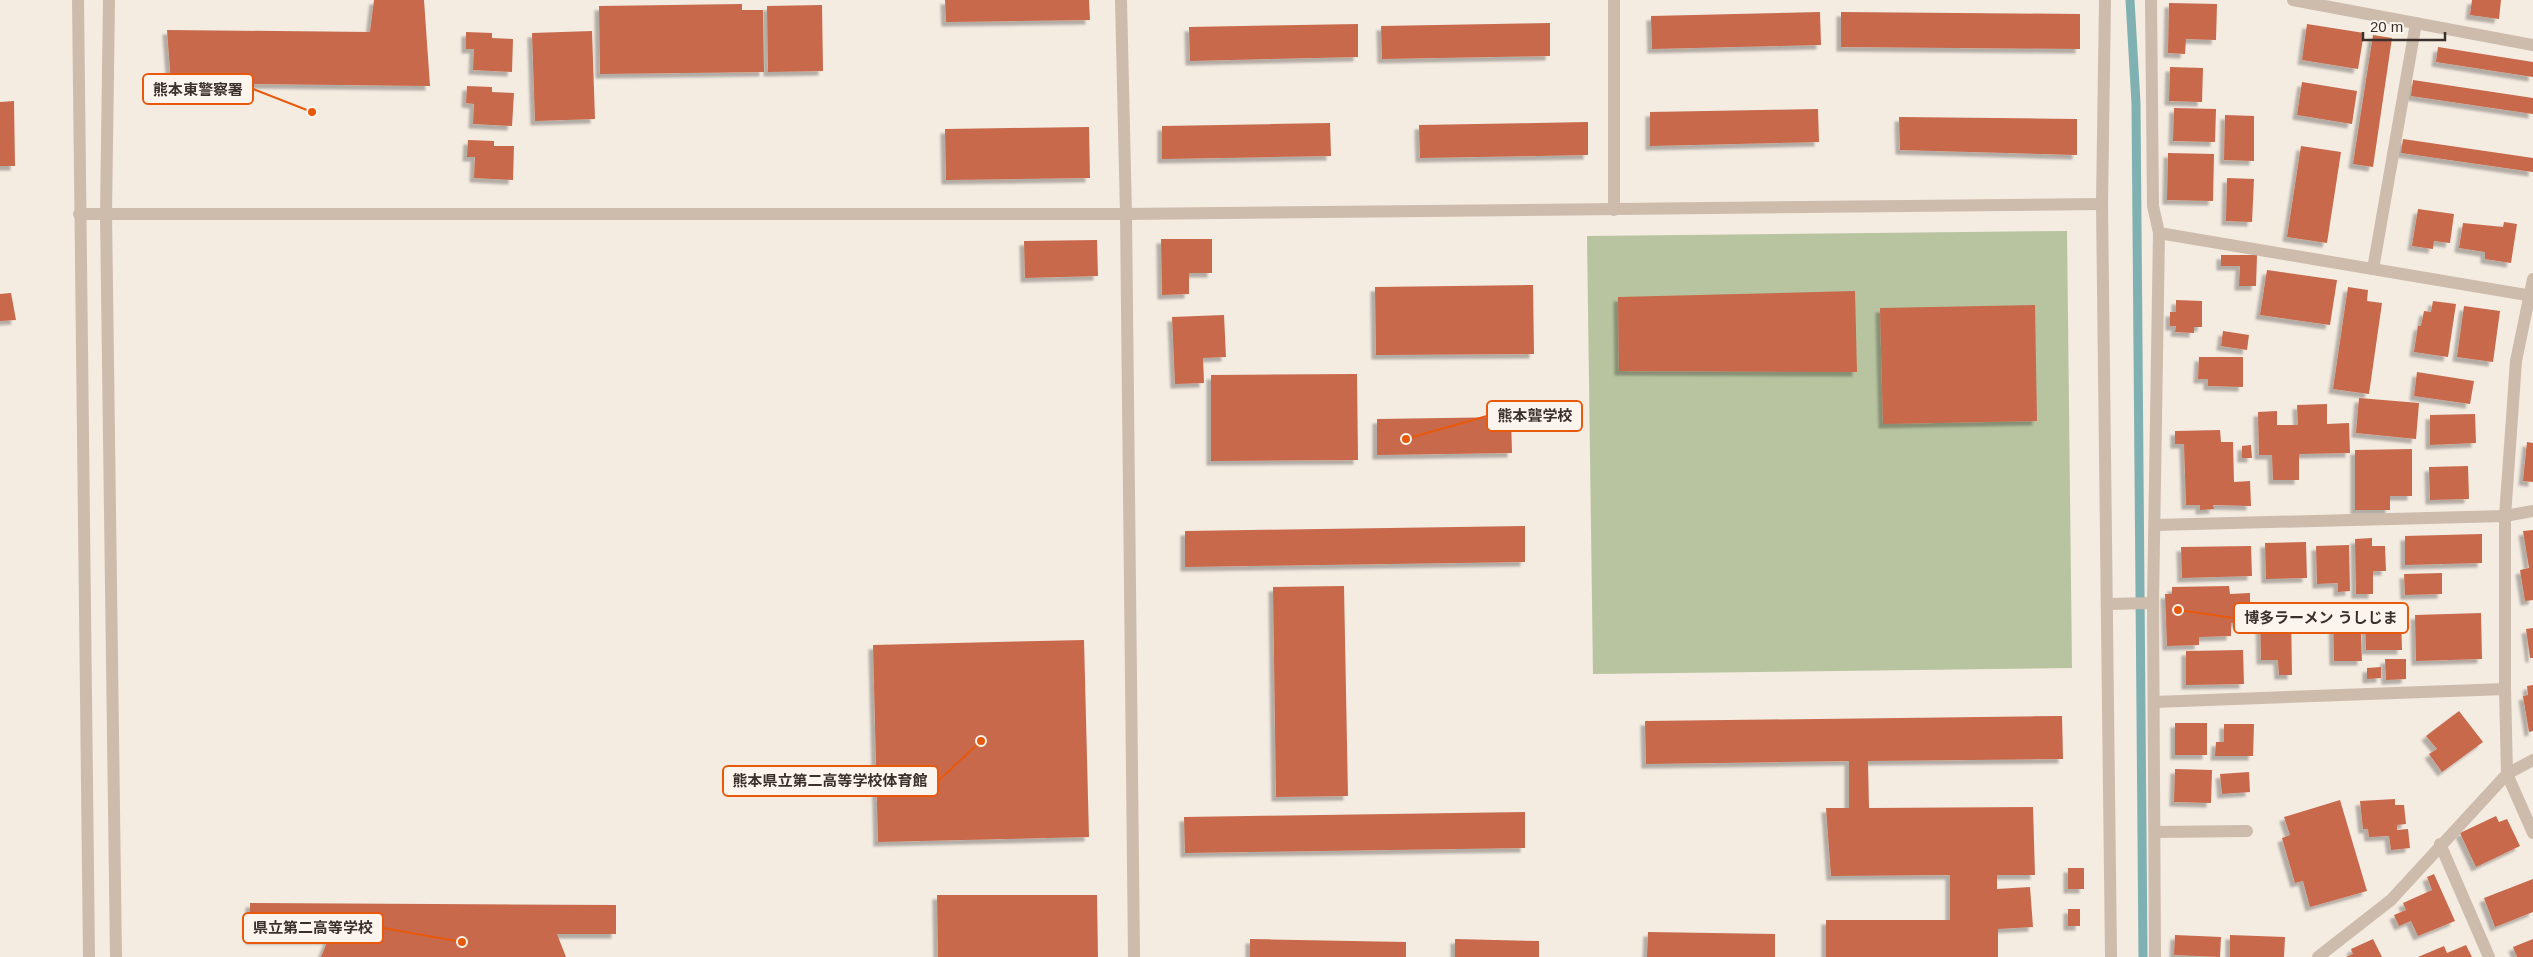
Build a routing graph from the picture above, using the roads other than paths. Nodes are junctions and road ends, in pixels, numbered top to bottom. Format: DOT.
graph roads {
  1 [pos="78,0"];
  2 [pos="109,0"];
  3 [pos="1121,0"];
  4 [pos="1614,0"];
  5 [pos="2105,0"];
  6 [pos="2151,0"];
  7 [pos="2293,0"];
  8 [pos="2321,3"];
  9 [pos="2416,23"];
  10 [pos="2533,45"];
  11 [pos="2102,204"];
  12 [pos="1614,210"];
  13 [pos="79,214"];
  14 [pos="106,214"];
  15 [pos="1126,214"];
  16 [pos="2159,233"];
  17 [pos="2373,269"];
  18 [pos="2533,279"];
  19 [pos="2531,296"];
  20 [pos="2533,511"];
  21 [pos="2505,516"];
  22 [pos="2155,525"];
  23 [pos="2153,603"];
  24 [pos="2107,604"];
  25 [pos="2505,689"];
  26 [pos="2154,702"];
  27 [pos="2533,760"];
  28 [pos="2507,774"];
  29 [pos="2247,831"];
  30 [pos="2155,832"];
  31 [pos="2533,833"];
  32 [pos="2440,844"];
  33 [pos="89,957"];
  34 [pos="116,957"];
  35 [pos="1134,957"];
  36 [pos="2112,957"];
  37 [pos="2155,957"];
  38 [pos="2318,957"];
  39 [pos="2489,957"];
  1 -- 13 [label="street"];
  2 -- 14 [label="street"];
  3 -- 15 [label="street"];
  4 -- 12 [label="street"];
  5 -- 11 [label="street"];
  6 -- 16 [label="street"];
  7 -- 8 [label="street"];
  8 -- 9 [label="street"];
  9 -- 10 [label="street"];
  9 -- 17 [label="street"];
  11 -- 12 [label="street"];
  11 -- 24 [label="street"];
  12 -- 15 [label="street"];
  13 -- 14 [label="street"];
  13 -- 33 [label="street"];
  14 -- 15 [label="street"];
  14 -- 34 [label="street"];
  15 -- 35 [label="street"];
  16 -- 17 [label="street"];
  16 -- 22 [label="street"];
  17 -- 19 [label="street"];
  18 -- 19 [label="street"];
  19 -- 21 [label="street"];
  20 -- 21 [label="street"];
  21 -- 22 [label="street"];
  21 -- 25 [label="street"];
  22 -- 23 [label="street"];
  23 -- 24 [label="street"];
  23 -- 26 [label="street"];
  24 -- 36 [label="street"];
  25 -- 26 [label="street"];
  25 -- 28 [label="street"];
  26 -- 30 [label="street"];
  27 -- 28 [label="street"];
  28 -- 31 [label="street"];
  28 -- 32 [label="street"];
  29 -- 30 [label="street"];
  30 -- 37 [label="street"];
  32 -- 38 [label="street"];
  32 -- 39 [label="street"];
}
